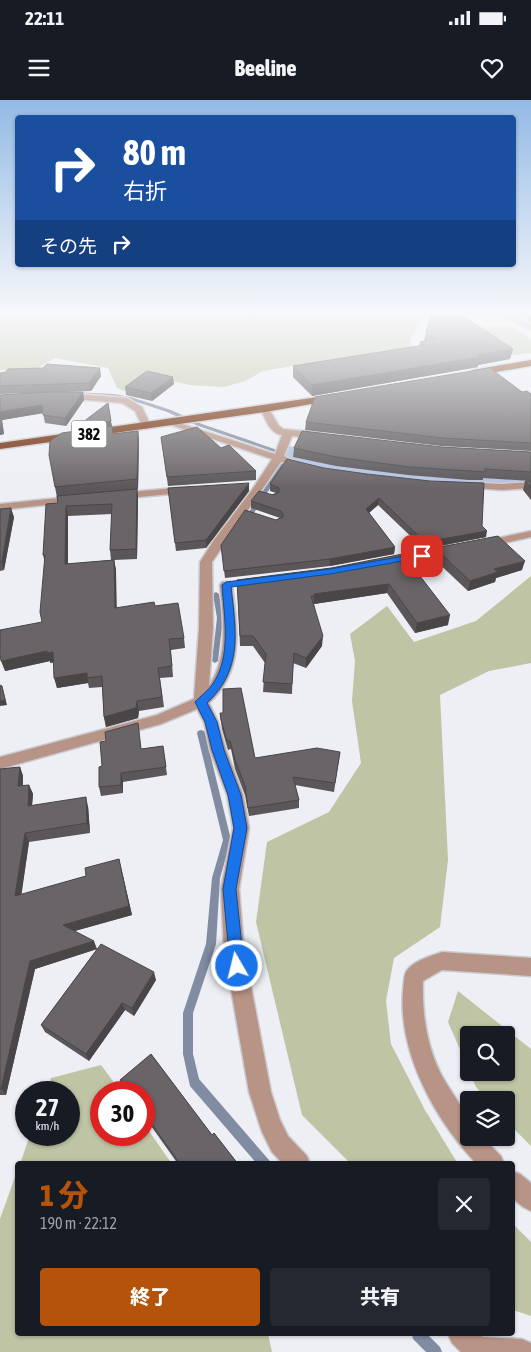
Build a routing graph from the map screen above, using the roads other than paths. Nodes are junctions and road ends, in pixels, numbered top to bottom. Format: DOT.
graph roads {
  1 [pos="480,372"];
  2 [pos="459,376"];
  3 [pos="50,395"];
  4 [pos="343,396"];
  5 [pos="266,409"];
  6 [pos="174,422"];
  7 [pos="146,426"];
  8 [pos="288,433"];
  9 [pos="334,438"];
  10 [pos="0,446"];
  11 [pos="280,455"];
  12 [pos="295,462"];
  13 [pos="456,484"];
  14 [pos="531,485"];
  15 [pos="244,486"];
  16 [pos="202,490"];
  17 [pos="261,492"];
  18 [pos="111,496"];
  19 [pos="93,498"];
  20 [pos="0,507"];
  21 [pos="531,534"];
  22 [pos="376,564"];
  23 [pos="215,601"];
  24 [pos="201,702"];
  25 [pos="0,763"];
  26 [pos="531,967"];
  27 [pos="296,1161"];
  28 [pos="490,1161"];
  29 [pos="515,1185"];
  30 [pos="531,1199"];
  31 [pos="472,1345"];
  32 [pos="522,1352"];
  1 -- 2 [label="highway"];
  3 -- 7 [label="street"];
  4 -- 5 [label="highway, 382"];
  5 -- 6 [label="highway, 382"];
  5 -- 8 [label="street"];
  6 -- 7 [label="highway, 382"];
  6 -- 11 [label="street"];
  7 -- 10 [label="highway, 382"];
  8 -- 9 [label="street"];
  8 -- 11 [label="street"];
  11 -- 12 [label="street"];
  11 -- 17 [label="street"];
  13 -- 14 [label="street"];
  15 -- 17 [label="street"];
  16 -- 18 [label="street"];
  17 -- 23 [label="street"];
  19 -- 20 [label="street"];
  21 -- 22 [label="street"];
  23 -- 23 [label="street"];
  23 -- 24 [label="street"];
  23 -- 24 [label="street"];
  24 -- 25 [label="street"];
  24 -- 27 [label="street"];
  26 -- 28 [label="street"];
  29 -- 30 [label="street"];
  31 -- 32 [label="street"];
}
